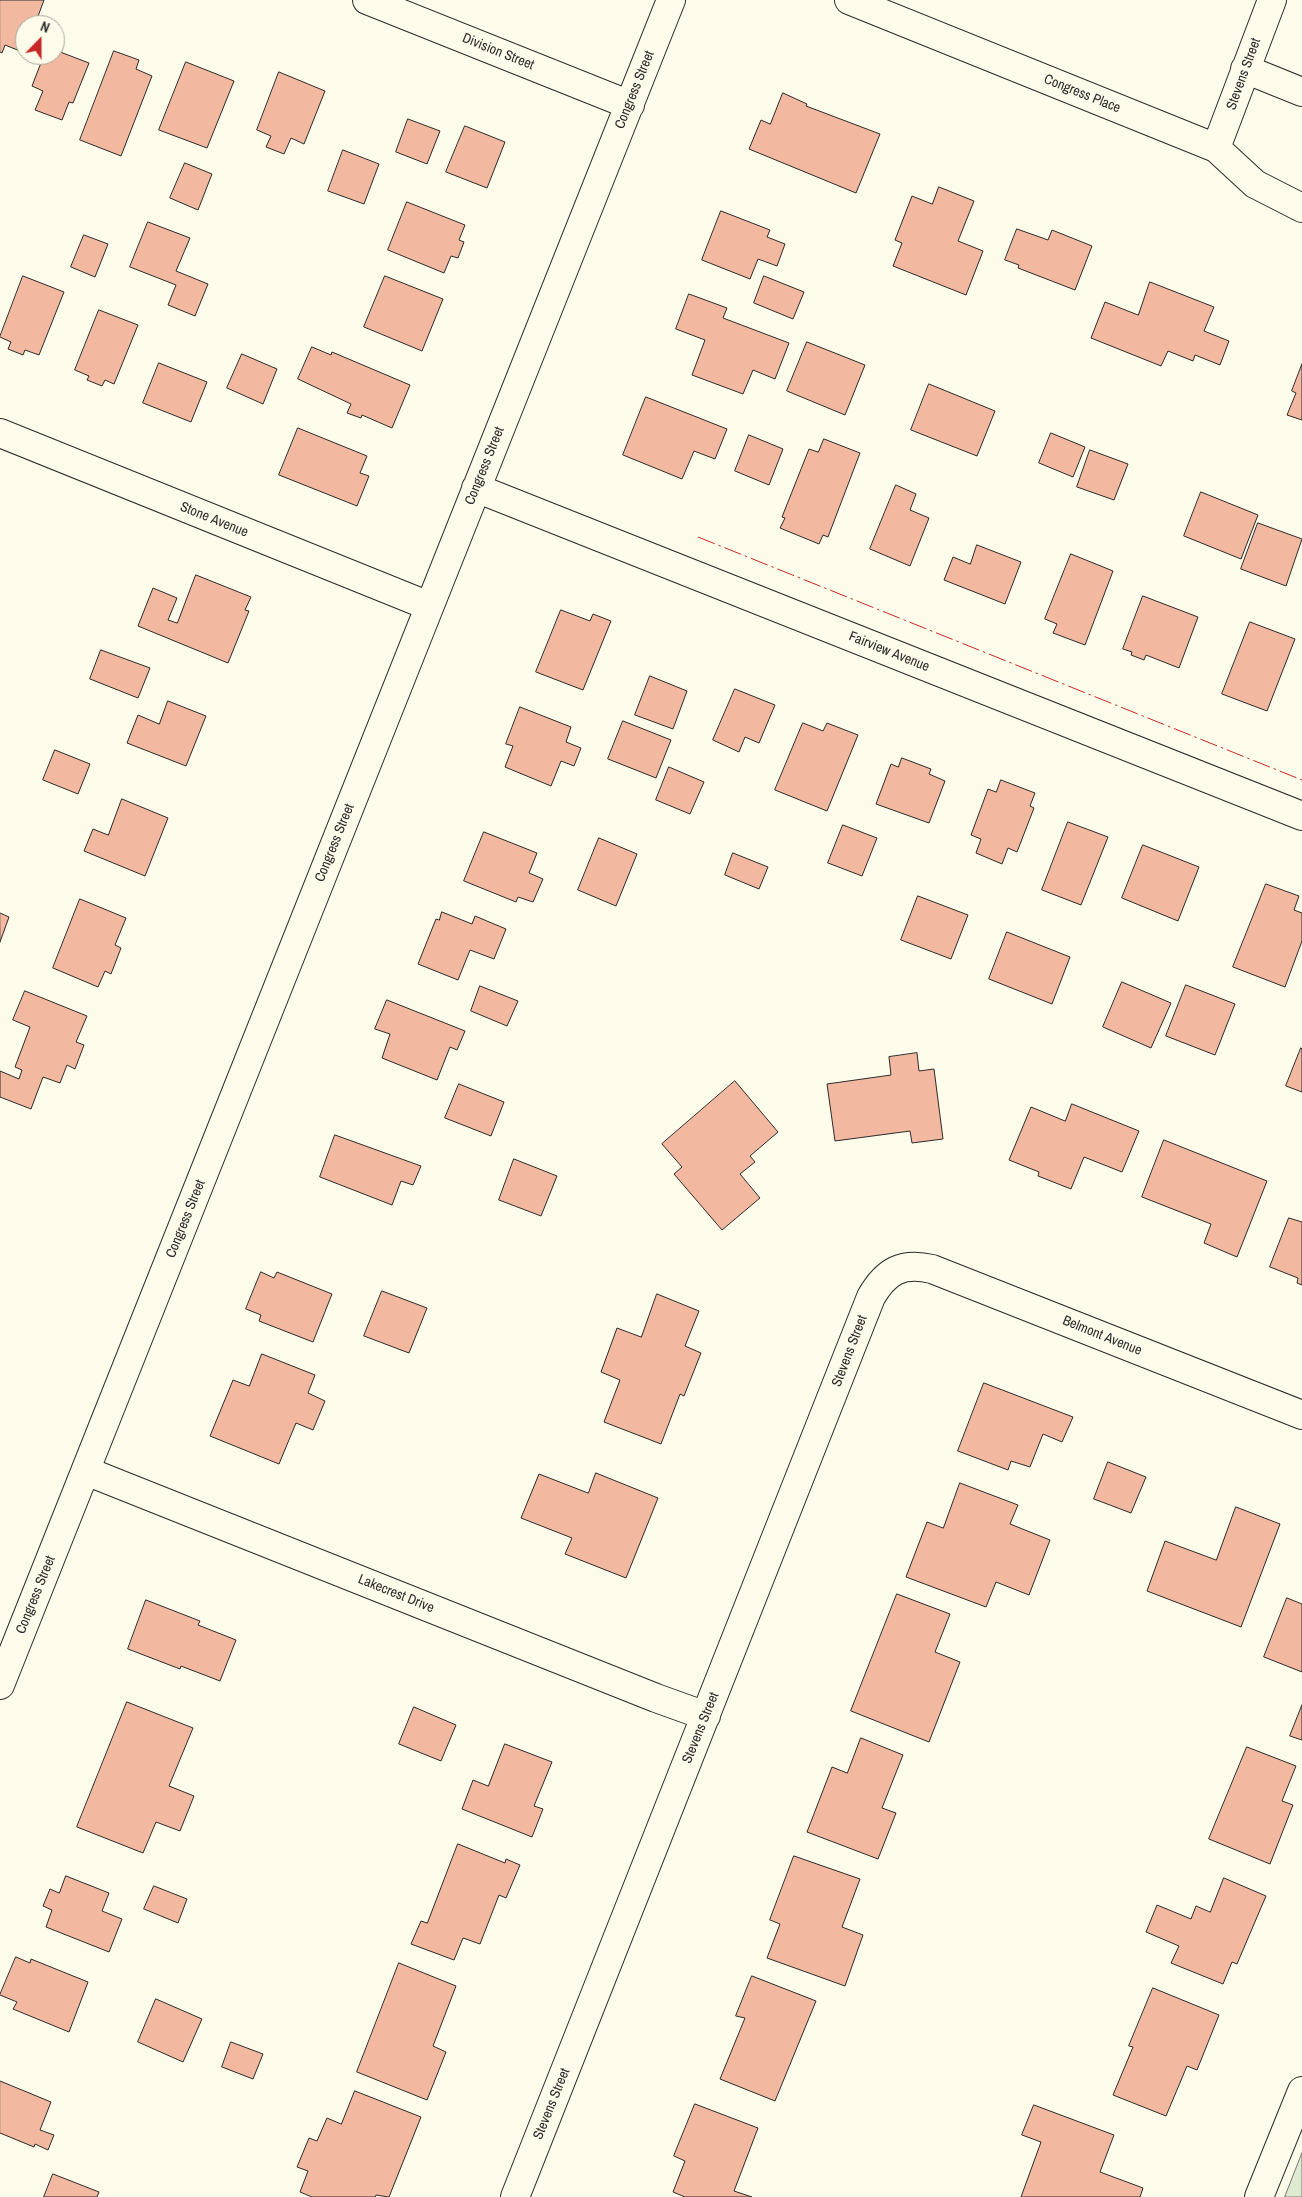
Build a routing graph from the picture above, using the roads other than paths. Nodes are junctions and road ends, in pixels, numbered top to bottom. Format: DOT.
graph roads {
  1 [pos="367,0"];
  2 [pos="670,0"];
  3 [pos="849,0"];
  4 [pos="1272,0"];
  5 [pos="1245,69"];
  6 [pos="1302,92"];
  7 [pos="630,105"];
  8 [pos="1216,148"];
  9 [pos="1302,208"];
  10 [pos="0,433"];
  11 [pos="476,488"];
  12 [pos="430,606"];
  13 [pos="1302,816"];
  14 [pos="900,1268"];
  15 [pos="1302,1415"];
  16 [pos="86,1471"];
  17 [pos="0,1685"];
  18 [pos="706,1716"];
  19 [pos="1302,2091"];
  20 [pos="515,2197"];
  21 [pos="1259,2197"];
  1 -- 7 [label="street, Division Street"];
  2 -- 7 [label="street, Congress Street"];
  3 -- 8 [label="street, Congress Place"];
  4 -- 5 [label="street, Stevens Street"];
  5 -- 6 [label="street"];
  5 -- 8 [label="street, Stevens Street"];
  7 -- 11 [label="street, Congress Street"];
  8 -- 9 [label="street, Congress Place"];
  10 -- 12 [label="street, Stone Avenue"];
  11 -- 12 [label="street, Congress Street"];
  11 -- 13 [label="street, Fairview Avenue"];
  12 -- 16 [label="street, Congress Street"];
  14 -- 15 [label="street, Belmont Avenue"];
  14 -- 18 [label="street, Stevens Street"];
  16 -- 17 [label="street, Congress Street"];
  16 -- 18 [label="street, Lakecrest Drive"];
  18 -- 20 [label="street, Stevens Street"];
  19 -- 21 [label="street"];
}
